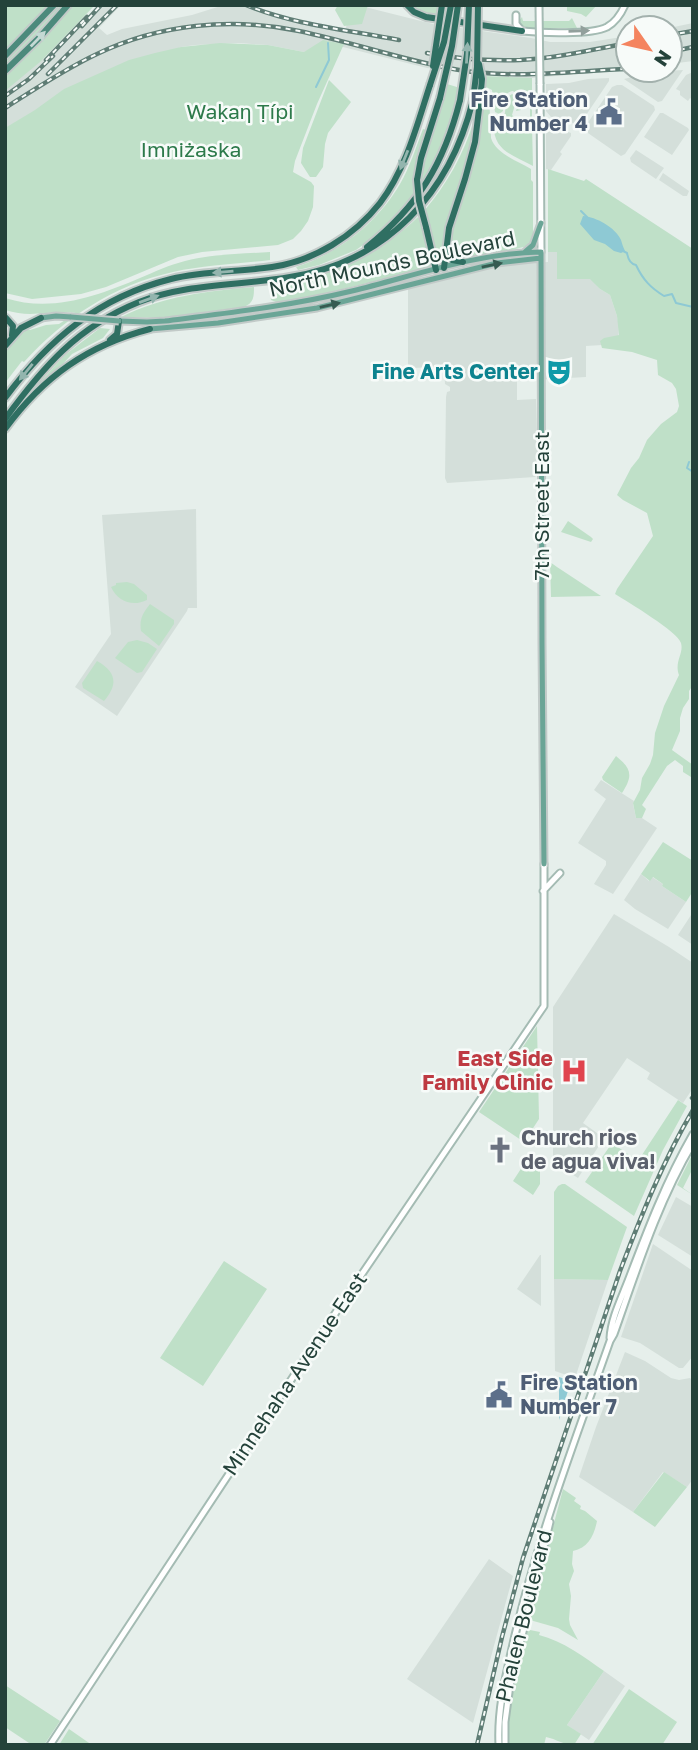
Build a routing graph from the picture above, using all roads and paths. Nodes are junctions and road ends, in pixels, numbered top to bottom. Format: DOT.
graph roads {
  1 [pos="54,5"];
  2 [pos="68,5"];
  3 [pos="407,5"];
  4 [pos="442,5"];
  5 [pos="450,5"];
  6 [pos="458,5"];
  7 [pos="468,5"];
  8 [pos="478,5"];
  9 [pos="539,5"];
  10 [pos="625,5"];
  11 [pos="516,15"];
  12 [pos="522,31"];
  13 [pos="5,56"];
  14 [pos="5,71"];
  15 [pos="430,85"];
  16 [pos="476,100"];
  17 [pos="541,223"];
  18 [pos="445,247"];
  19 [pos="525,251"];
  20 [pos="541,255"];
  21 [pos="354,257"];
  22 [pos="463,262"];
  23 [pos="440,269"];
  24 [pos="263,308"];
  25 [pos="263,316"];
  26 [pos="6,318"];
  27 [pos="41,318"];
  28 [pos="119,321"];
  29 [pos="150,329"];
  30 [pos="7,343"];
  31 [pos="102,345"];
  32 [pos="5,398"];
  33 [pos="5,419"];
  34 [pos="5,429"];
  35 [pos="560,873"];
  36 [pos="543,891"];
  37 [pos="544,1006"];
  38 [pos="693,1134"];
  39 [pos="693,1143"];
  40 [pos="610,1341"];
  41 [pos="559,1489"];
  42 [pos="50,1745"];
  43 [pos="499,1745"];
  44 [pos="505,1745"];
  1 -- 13 [label="highway"];
  14 -- 2 [label="highway, one-way"];
  3 -- 12 [label="highway"];
  4 -- 15 [label="highway, bridge"];
  5 -- 15 [label="highway, bridge"];
  6 -- 23 [label="highway, bridge"];
  21 -- 7 [label="highway, one-way, bridge"];
  8 -- 16 [label="highway, bridge"];
  9 -- 17 [label="main road, 7th Street East, bridge"];
  12 -- 10 [label="main road, one-way"];
  11 -- 12 [label="main road"];
  15 -- 32 [label="highway, one-way, bridge"];
  16 -- 18 [label="highway"];
  16 -- 21 [label="highway"];
  17 -- 19 [label="main road"];
  17 -- 20 [label="main road, 7th Street East"];
  18 -- 22 [label="highway"];
  18 -- 23 [label="highway"];
  19 -- 20 [label="main road, North Mounds Boulevard"];
  19 -- 22 [label="main road, North Mounds Boulevard"];
  25 -- 20 [label="main road, North Mounds Boulevard, one-way"];
  20 -- 36 [label="main road, 7th Street East"];
  33 -- 21 [label="highway, one-way"];
  22 -- 23 [label="main road, North Mounds Boulevard"];
  23 -- 24 [label="main road, North Mounds Boulevard"];
  24 -- 25 [label="main road"];
  24 -- 28 [label="main road, North Mounds Boulevard"];
  25 -- 29 [label="main road, North Mounds Boulevard"];
  26 -- 30 [label="highway"];
  27 -- 28 [label="main road, North Mounds Boulevard, bridge"];
  27 -- 30 [label="highway"];
  28 -- 31 [label="highway"];
  29 -- 31 [label="highway"];
  31 -- 34 [label="highway"];
  35 -- 36 [label="main road"];
  36 -- 37 [label="main road, 7th Street East"];
  37 -- 42 [label="main road, Minnehaha Avenue East"];
  38 -- 40 [label="main road, Phalen Boulevard"];
  39 -- 40 [label="main road, Phalen Boulevard"];
  40 -- 41 [label="main road, Phalen Boulevard"];
  41 -- 43 [label="main road, Phalen Boulevard"];
  41 -- 44 [label="main road, Phalen Boulevard"];
}
